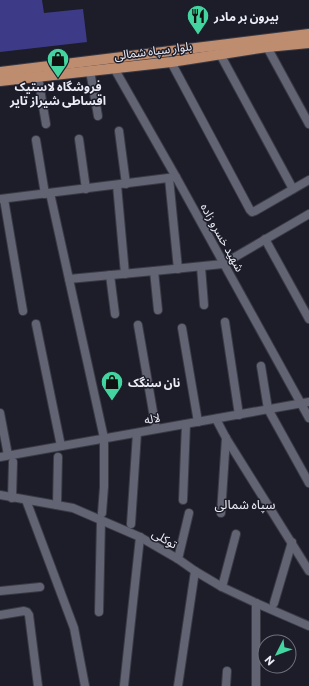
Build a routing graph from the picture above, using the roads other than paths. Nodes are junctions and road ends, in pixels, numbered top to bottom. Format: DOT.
graph roads {
  1 [pos="309,34"];
  2 [pos="309,43"];
  3 [pos="267,48"];
  4 [pos="198,52"];
  5 [pos="220,54"];
  6 [pos="171,62"];
  7 [pos="114,68"];
  8 [pos="90,71"];
  9 [pos="0,72"];
  10 [pos="38,77"];
  11 [pos="0,81"];
  12 [pos="98,116"];
  13 [pos="46,124"];
  14 [pos="309,124"];
  15 [pos="118,131"];
  16 [pos="79,139"];
  17 [pos="36,140"];
  18 [pos="172,178"];
  19 [pos="309,180"];
  20 [pos="126,184"];
  21 [pos="117,185"];
  22 [pos="86,189"];
  23 [pos="293,189"];
  24 [pos="47,193"];
  25 [pos="2,199"];
  26 [pos="307,215"];
  27 [pos="309,225"];
  28 [pos="265,239"];
  29 [pos="223,264"];
  30 [pos="201,267"];
  31 [pos="178,269"];
  32 [pos="154,271"];
  33 [pos="125,274"];
  34 [pos="110,275"];
  35 [pos="68,279"];
  36 [pos="204,305"];
  37 [pos="158,310"];
  38 [pos="23,311"];
  39 [pos="115,314"];
  40 [pos="309,320"];
  41 [pos="226,322"];
  42 [pos="36,324"];
  43 [pos="138,325"];
  44 [pos="182,328"];
  45 [pos="261,366"];
  46 [pos="305,403"];
  47 [pos="268,410"];
  48 [pos="0,413"];
  49 [pos="239,414"];
  50 [pos="309,418"];
  51 [pos="216,419"];
  52 [pos="198,422"];
  53 [pos="186,424"];
  54 [pos="156,429"];
  55 [pos="137,433"];
  56 [pos="104,438"];
  57 [pos="226,438"];
  58 [pos="61,446"];
  59 [pos="58,457"];
  60 [pos="7,458"];
  61 [pos="309,483"];
  62 [pos="0,495"];
  63 [pos="12,498"];
  64 [pos="26,500"];
  65 [pos="183,500"];
  66 [pos="57,505"];
  67 [pos="189,513"];
  68 [pos="221,514"];
  69 [pos="102,517"];
  70 [pos="131,524"];
  71 [pos="236,534"];
  72 [pos="140,537"];
  73 [pos="292,542"];
  74 [pos="178,559"];
  75 [pos="309,571"];
  76 [pos="195,572"];
  77 [pos="40,587"];
  78 [pos="222,587"];
  79 [pos="0,591"];
  80 [pos="274,603"];
  81 [pos="256,604"];
  82 [pos="99,612"];
  83 [pos="0,615"];
  84 [pos="309,626"];
  85 [pos="227,671"];
  86 [pos="38,686"];
  87 [pos="85,686"];
  88 [pos="124,686"];
  89 [pos="178,686"];
  90 [pos="226,686"];
  91 [pos="256,686"];
  1 -- 4 [label="main road, بلوار سپاه شمالی"];
  2 -- 3 [label="main road, بلوار سپاه شمالی"];
  3 -- 5 [label="main road, بلوار سپاه شمالی"];
  3 -- 14 [label="street"];
  4 -- 5 [label="main road, بلوار سپاه شمالی"];
  4 -- 6 [label="main road, بلوار سپاه شمالی"];
  4 -- 9 [label="main road, بلوار سپاه شمالی"];
  5 -- 23 [label="street"];
  6 -- 7 [label="main road, بلوار سپاه شمالی"];
  6 -- 23 [label="street"];
  7 -- 8 [label="main road, بلوار سپاه شمالی"];
  7 -- 18 [label="street, شهید خسرو زاده"];
  8 -- 10 [label="main road, بلوار سپاه شمالی"];
  8 -- 12 [label="street"];
  10 -- 11 [label="main road, بلوار سپاه شمالی"];
  10 -- 13 [label="street"];
  15 -- 20 [label="street"];
  16 -- 22 [label="street"];
  17 -- 24 [label="street"];
  18 -- 20 [label="street"];
  18 -- 29 [label="street, شهید خسرو زاده"];
  18 -- 31 [label="street"];
  19 -- 23 [label="street"];
  20 -- 21 [label="street"];
  21 -- 22 [label="street"];
  21 -- 33 [label="street"];
  22 -- 24 [label="street"];
  24 -- 25 [label="street"];
  24 -- 35 [label="street"];
  25 -- 38 [label="street"];
  26 -- 27 [label="street"];
  26 -- 28 [label="street"];
  28 -- 29 [label="street"];
  28 -- 40 [label="street"];
  29 -- 30 [label="street"];
  29 -- 46 [label="street, شهید خسرو زاده"];
  30 -- 31 [label="street"];
  30 -- 36 [label="street"];
  31 -- 32 [label="street"];
  32 -- 33 [label="street"];
  32 -- 37 [label="street"];
  33 -- 34 [label="street"];
  34 -- 35 [label="street"];
  34 -- 39 [label="street"];
  35 -- 56 [label="street"];
  41 -- 49 [label="street"];
  42 -- 58 [label="street"];
  43 -- 54 [label="street"];
  44 -- 52 [label="street"];
  45 -- 47 [label="street"];
  46 -- 47 [label="street, لاله"];
  46 -- 50 [label="street, شهید خسرو زاده"];
  47 -- 49 [label="street, لاله"];
  47 -- 61 [label="street"];
  48 -- 60 [label="street"];
  49 -- 51 [label="street, لاله"];
  51 -- 52 [label="street, لاله"];
  51 -- 57 [label="street"];
  52 -- 53 [label="street, لاله"];
  53 -- 54 [label="street, لاله"];
  53 -- 65 [label="street"];
  54 -- 55 [label="street, لاله"];
  55 -- 56 [label="street, لاله"];
  55 -- 70 [label="street"];
  56 -- 58 [label="street, لاله"];
  56 -- 69 [label="street"];
  57 -- 68 [label="street"];
  57 -- 73 [label="street"];
  58 -- 60 [label="street, لاله"];
  59 -- 66 [label="street"];
  60 -- 63 [label="street"];
  62 -- 63 [label="street, توکلی"];
  63 -- 64 [label="street, توکلی"];
  64 -- 66 [label="street, توکلی"];
  64 -- 87 [label="street"];
  66 -- 69 [label="street, توکلی"];
  67 -- 74 [label="street"];
  69 -- 72 [label="street, توکلی"];
  69 -- 82 [label="street"];
  71 -- 78 [label="street"];
  72 -- 74 [label="street, توکلی"];
  72 -- 88 [label="street"];
  73 -- 75 [label="street"];
  73 -- 80 [label="street"];
  74 -- 76 [label="street, توکلی"];
  76 -- 78 [label="street, توکلی"];
  76 -- 89 [label="street"];
  77 -- 79 [label="street"];
  78 -- 81 [label="street, توکلی"];
  81 -- 84 [label="street, توکلی"];
  81 -- 91 [label="street"];
  83 -- 86 [label="street"];
  85 -- 90 [label="street"];
}
